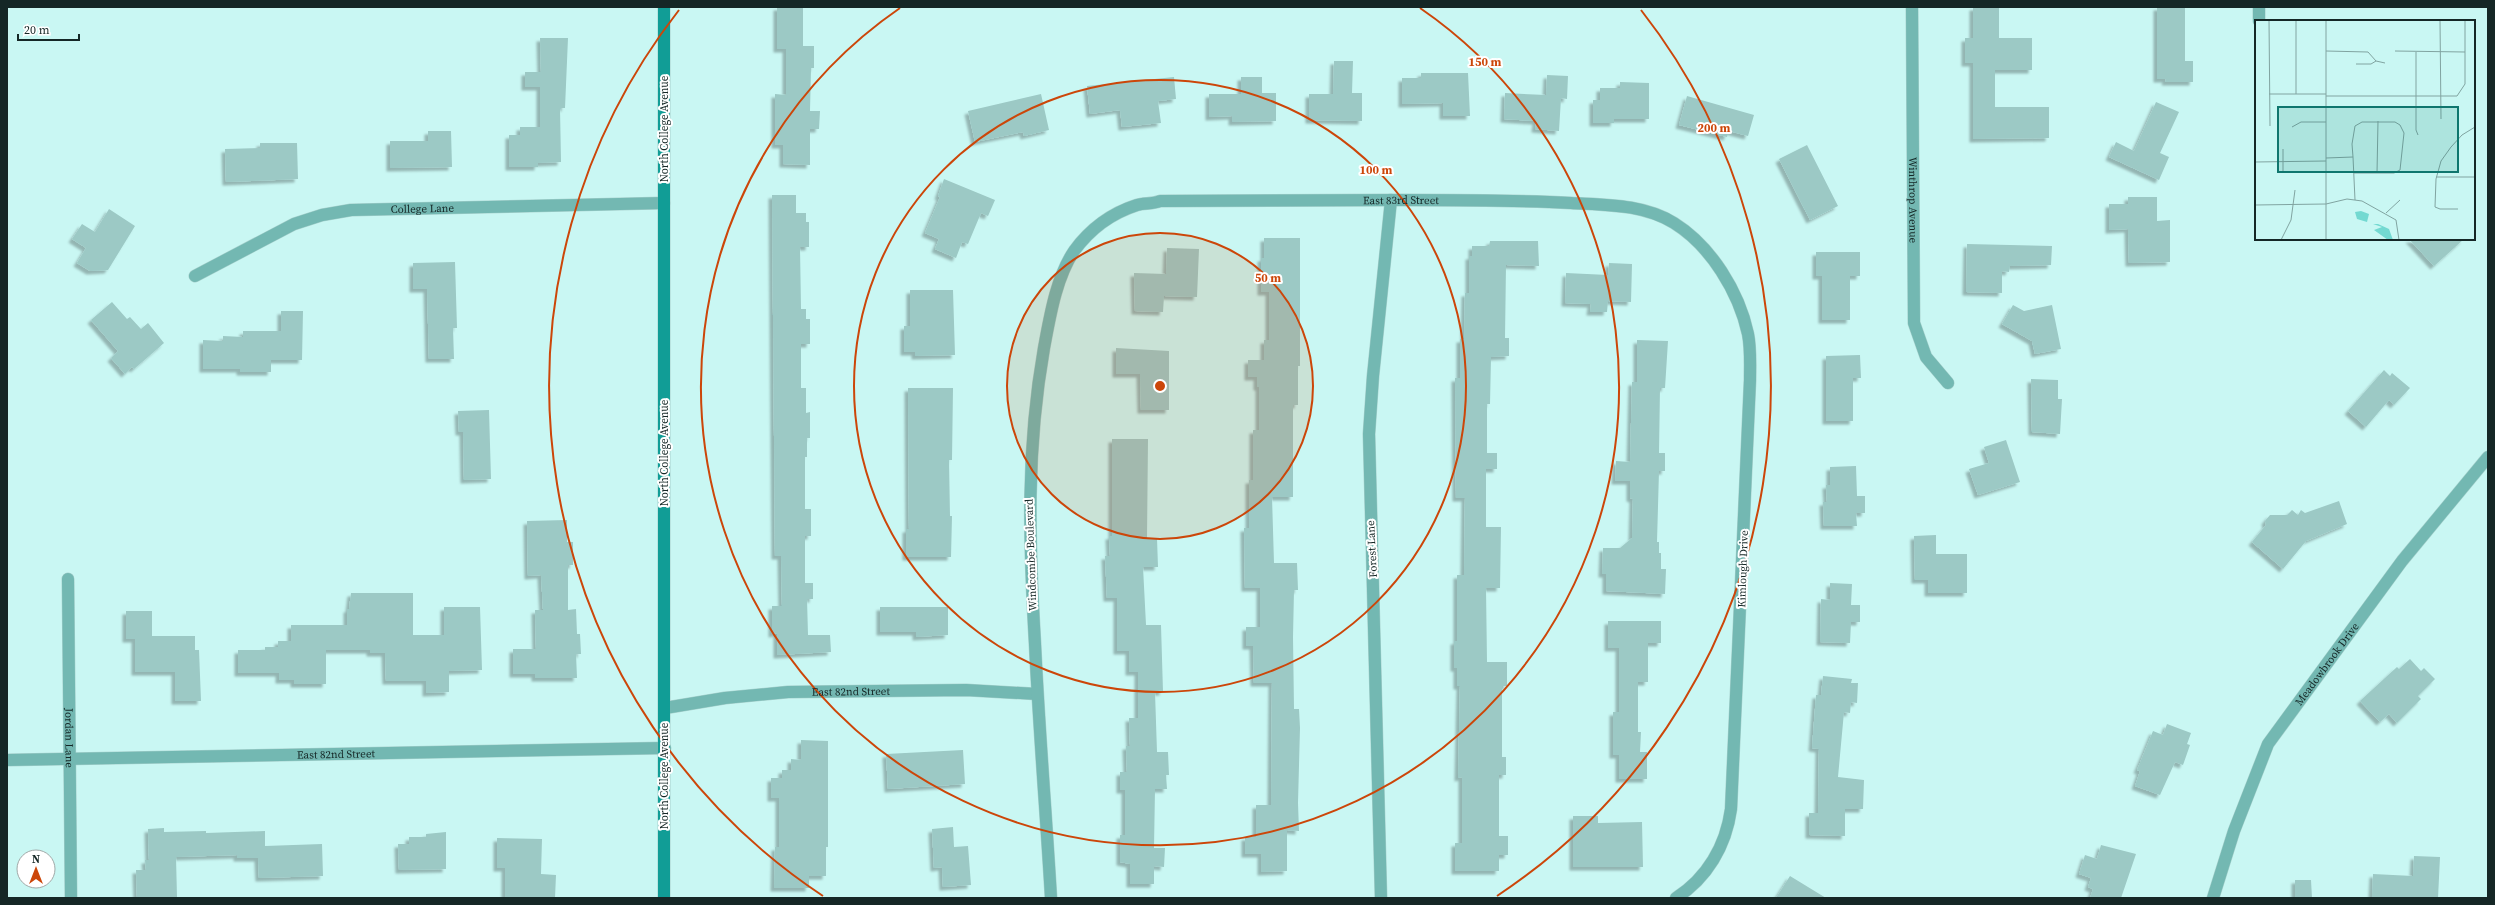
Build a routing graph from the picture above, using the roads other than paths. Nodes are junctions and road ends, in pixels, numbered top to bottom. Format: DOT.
graph roads {
  1 [pos="664,7"];
  2 [pos="1912,7"];
  3 [pos="2259,7"];
  4 [pos="2259,20"];
  5 [pos="1391,200"];
  6 [pos="664,203"];
  7 [pos="1097,227"];
  8 [pos="1700,245"];
  9 [pos="195,276"];
  10 [pos="1948,383"];
  11 [pos="2488,457"];
  12 [pos="68,579"];
  13 [pos="1038,694"];
  14 [pos="665,708"];
  15 [pos="665,748"];
  16 [pos="69,759"];
  17 [pos="7,760"];
  18 [pos="1680,895"];
  19 [pos="71,898"];
  20 [pos="664,898"];
  21 [pos="1051,898"];
  22 [pos="1381,898"];
  23 [pos="2213,898"];
  1 -- 6 [label="main road, North College Avenue"];
  2 -- 10 [label="street, Winthrop Avenue"];
  3 -- 4 [label="street"];
  5 -- 7 [label="street, East 83rd Street"];
  5 -- 8 [label="street, East 83rd Street"];
  5 -- 22 [label="street, Forest Lane"];
  6 -- 9 [label="street, College Lane"];
  6 -- 14 [label="main road, North College Avenue"];
  7 -- 13 [label="street, Windcombe Boulevard"];
  8 -- 18 [label="street, Kimlough Drive"];
  11 -- 23 [label="street, Meadowbrook Drive"];
  12 -- 16 [label="street, Jordan Lane"];
  13 -- 14 [label="street, East 82nd Street"];
  13 -- 21 [label="street, Windcombe Boulevard"];
  14 -- 15 [label="main road, North College Avenue"];
  15 -- 16 [label="street, East 82nd Street"];
  15 -- 20 [label="main road, North College Avenue"];
  16 -- 17 [label="street, East 82nd Street"];
  16 -- 19 [label="street, Jordan Lane"];
}
